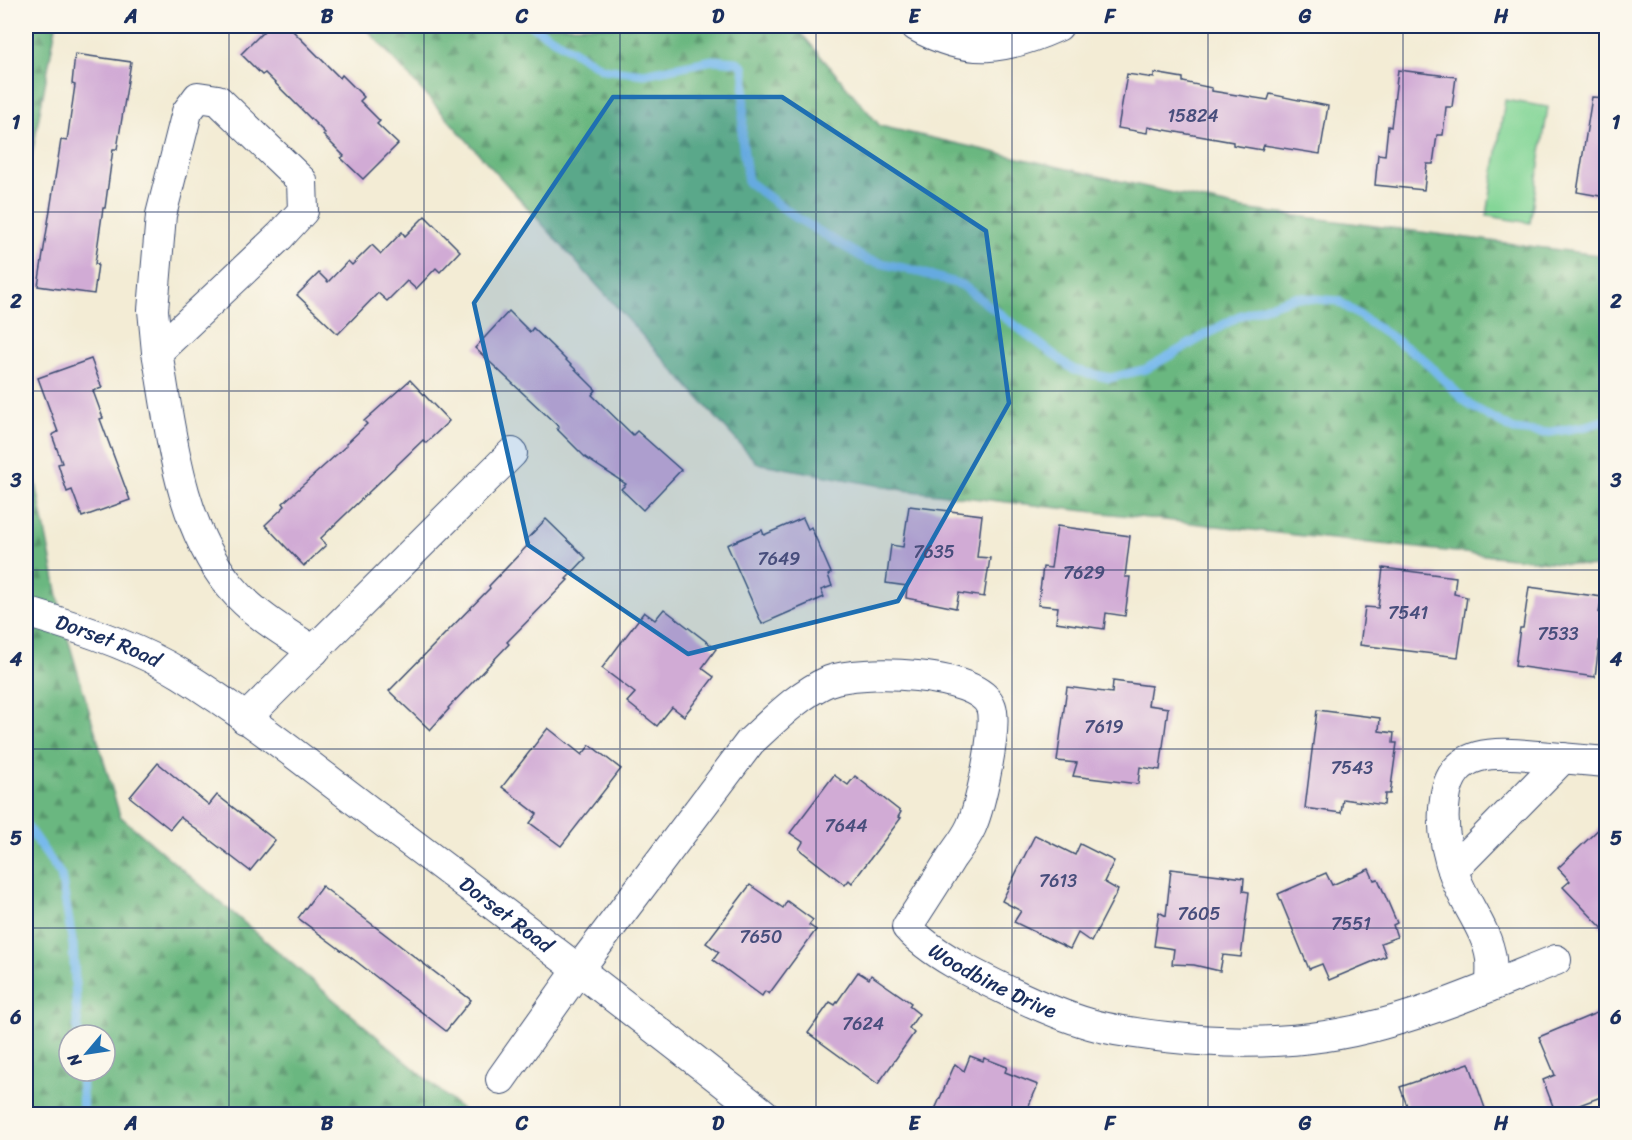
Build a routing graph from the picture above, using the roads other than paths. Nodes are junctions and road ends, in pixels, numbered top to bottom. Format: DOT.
graph roads {
  1 [pos="916,26"];
  2 [pos="1058,26"];
  3 [pos="157,352"];
  4 [pos="512,453"];
  5 [pos="26,612"];
  6 [pos="314,651"];
  7 [pos="245,719"];
  8 [pos="1563,758"];
  9 [pos="1606,762"];
  10 [pos="1453,870"];
  11 [pos="1556,960"];
  12 [pos="579,969"];
  13 [pos="1491,986"];
  14 [pos="501,1079"];
  15 [pos="764,1114"];
  1 -- 2 [label="street"];
  3 -- 3 [label="street"];
  3 -- 6 [label="street"];
  4 -- 6 [label="street"];
  5 -- 7 [label="street, Dorset Road"];
  6 -- 7 [label="street"];
  7 -- 12 [label="street, Dorset Road"];
  8 -- 9 [label="street"];
  8 -- 10 [label="street"];
  8 -- 10 [label="street"];
  10 -- 13 [label="street"];
  11 -- 13 [label="street"];
  12 -- 13 [label="street, Woodbine Drive"];
  12 -- 14 [label="street"];
  12 -- 15 [label="street, Dorset Road"];
}
